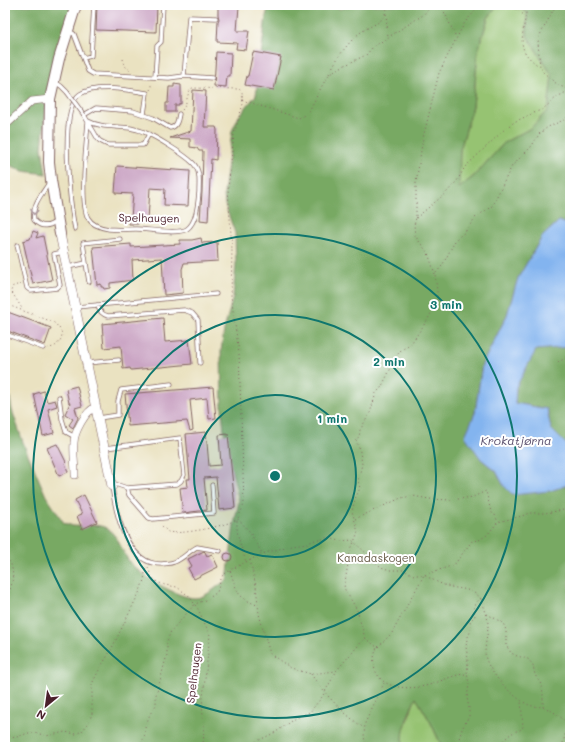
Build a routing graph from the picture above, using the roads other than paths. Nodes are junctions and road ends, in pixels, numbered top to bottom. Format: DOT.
graph roads {
  1 [pos="76,5"];
  2 [pos="94,5"];
  3 [pos="163,5"];
  4 [pos="216,18"];
  5 [pos="68,31"];
  6 [pos="83,58"];
  7 [pos="184,76"];
  8 [pos="153,77"];
  9 [pos="212,78"];
  10 [pos="54,82"];
  11 [pos="50,99"];
  12 [pos="84,114"];
  13 [pos="144,114"];
  14 [pos="179,114"];
  15 [pos="88,121"];
  16 [pos="5,126"];
  17 [pos="149,134"];
  18 [pos="51,180"];
  19 [pos="57,220"];
  20 [pos="75,229"];
  21 [pos="60,234"];
  22 [pos="120,240"];
  23 [pos="17,244"];
  24 [pos="64,251"];
  25 [pos="86,263"];
  26 [pos="67,267"];
  27 [pos="89,282"];
  28 [pos="216,294"];
  29 [pos="97,306"];
  30 [pos="76,307"];
  31 [pos="5,334"];
  32 [pos="43,348"];
  33 [pos="120,360"];
  34 [pos="88,363"];
  35 [pos="200,363"];
  36 [pos="171,384"];
  37 [pos="59,397"];
  38 [pos="96,407"];
  39 [pos="98,418"];
  40 [pos="75,436"];
  41 [pos="104,448"];
  42 [pos="75,474"];
  43 [pos="112,484"];
  44 [pos="212,485"];
  45 [pos="127,488"];
  46 [pos="220,551"];
  1 -- 5 [label="main road"];
  2 -- 6 [label="lane"];
  3 -- 8 [label="lane"];
  4 -- 7 [label="lane"];
  5 -- 6 [label="lane"];
  5 -- 10 [label="main road"];
  6 -- 8 [label="lane"];
  7 -- 8 [label="lane"];
  7 -- 9 [label="lane"];
  10 -- 11 [label="main road"];
  10 -- 12 [label="lane, bridge"];
  11 -- 16 [label="street"];
  11 -- 18 [label="main road"];
  12 -- 13 [label="lane"];
  12 -- 15 [label="lane"];
  13 -- 14 [label="lane"];
  13 -- 20 [label="lane"];
  15 -- 17 [label="lane, Spelhaugen"];
  15 -- 17 [label="lane"];
  15 -- 17 [label="lane, Spelhaugen"];
  18 -- 19 [label="main road"];
  18 -- 19 [label="lane, one-way"];
  19 -- 21 [label="main road"];
  21 -- 24 [label="street"];
  22 -- 25 [label="lane"];
  23 -- 24 [label="lane"];
  24 -- 26 [label="street"];
  25 -- 26 [label="lane"];
  25 -- 27 [label="lane"];
  26 -- 30 [label="street"];
  28 -- 29 [label="lane"];
  29 -- 30 [label="lane"];
  29 -- 35 [label="lane"];
  30 -- 34 [label="street"];
  31 -- 32 [label="lane"];
  33 -- 34 [label="lane"];
  34 -- 38 [label="street"];
  36 -- 39 [label="lane"];
  37 -- 40 [label="lane"];
  38 -- 39 [label="street"];
  38 -- 40 [label="street"];
  39 -- 41 [label="street"];
  40 -- 42 [label="street"];
  41 -- 43 [label="street"];
  41 -- 45 [label="lane"];
  43 -- 45 [label="lane"];
  43 -- 46 [label="lane"];
  44 -- 45 [label="lane"];
}
